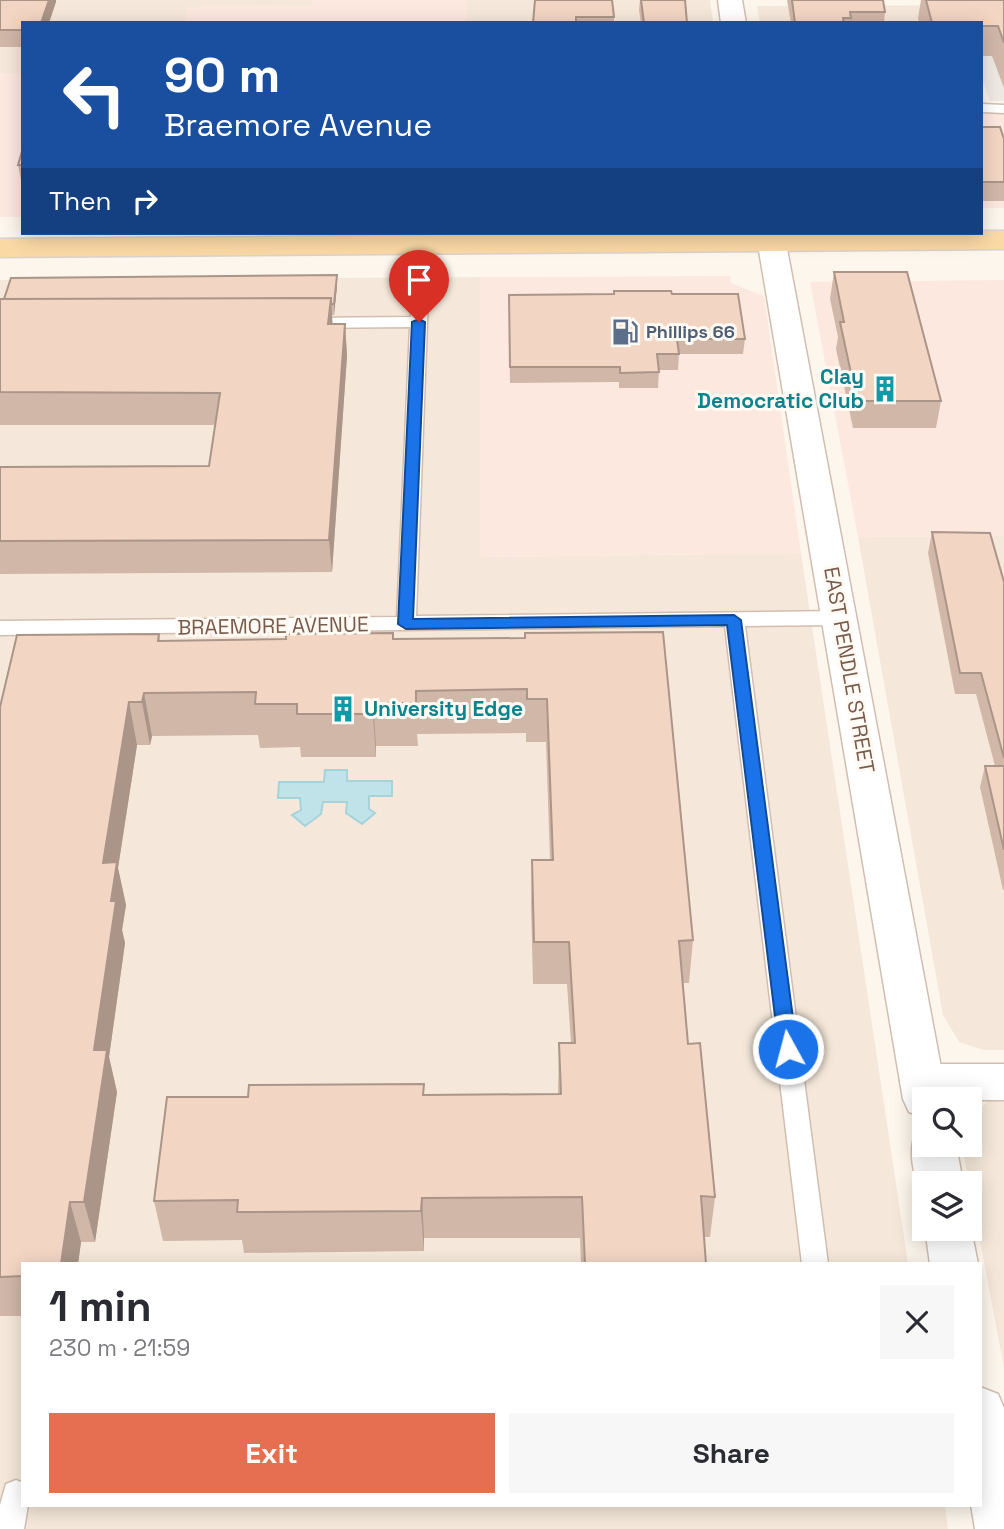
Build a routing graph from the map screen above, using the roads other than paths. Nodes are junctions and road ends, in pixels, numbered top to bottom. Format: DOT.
graph roads {
  1 [pos="730,0"];
  2 [pos="734,21"];
  3 [pos="983,108"];
  4 [pos="1004,109"];
  5 [pos="771,237"];
  6 [pos="1004,240"];
  7 [pos="422,244"];
  8 [pos="0,248"];
  9 [pos="419,322"];
  10 [pos="279,323"];
  11 [pos="840,618"];
  12 [pos="734,620"];
  13 [pos="406,624"];
  14 [pos="0,628"];
  15 [pos="1004,1082"];
  16 [pos="922,1087"];
  17 [pos="959,1087"];
  18 [pos="950,1241"];
  19 [pos="815,1262"];
  20 [pos="954,1262"];
  21 [pos="982,1421"];
  22 [pos="13,1494"];
  23 [pos="10,1529"];
  24 [pos="1001,1529"];
  1 -- 2 [label="street"];
  3 -- 4 [label="lane"];
  5 -- 6 [label="main road"];
  5 -- 7 [label="main road"];
  5 -- 11 [label="street, EAST PENDLE STREET"];
  7 -- 8 [label="main road"];
  7 -- 9 [label="lane"];
  9 -- 10 [label="lane"];
  9 -- 13 [label="lane"];
  11 -- 12 [label="lane, BRAEMORE AVENUE"];
  11 -- 16 [label="street, EAST PENDLE STREET"];
  12 -- 13 [label="lane, BRAEMORE AVENUE"];
  12 -- 19 [label="lane"];
  13 -- 14 [label="lane, BRAEMORE AVENUE"];
  15 -- 17 [label="street"];
  18 -- 20 [label="street"];
  21 -- 24 [label="street"];
  22 -- 23 [label="lane"];
}
